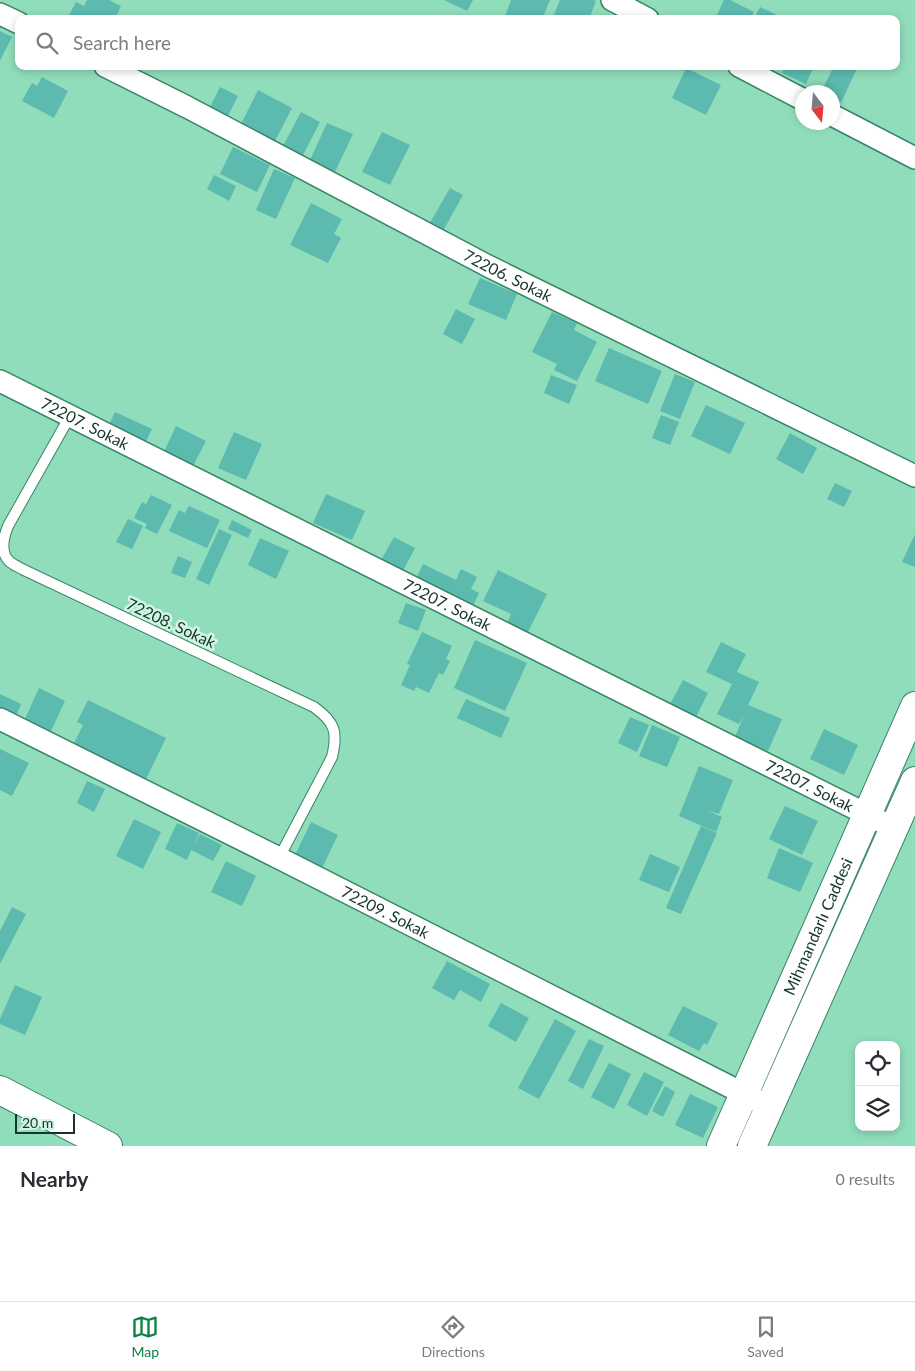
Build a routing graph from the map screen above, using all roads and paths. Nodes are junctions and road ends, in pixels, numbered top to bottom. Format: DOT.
graph roads {
  1 [pos="612,0"];
  2 [pos="0,14"];
  3 [pos="640,15"];
  4 [pos="15,21"];
  5 [pos="113,70"];
  6 [pos="747,70"];
  7 [pos="795,95"];
  8 [pos="840,119"];
  9 [pos="915,158"];
  10 [pos="0,381"];
  11 [pos="70,416"];
  12 [pos="915,476"];
  13 [pos="915,706"];
  14 [pos="0,719"];
  15 [pos="915,782"];
  16 [pos="867,814"];
  17 [pos="894,828"];
  18 [pos="280,858"];
  19 [pos="0,1090"];
  20 [pos="745,1094"];
  21 [pos="770,1107"];
  22 [pos="108,1146"];
  23 [pos="721,1146"];
  24 [pos="752,1146"];
  1 -- 3 [label="street"];
  2 -- 4 [label="street"];
  5 -- 12 [label="street, 72206. Sokak"];
  6 -- 7 [label="street"];
  8 -- 9 [label="street"];
  10 -- 11 [label="street, 72207. Sokak"];
  11 -- 16 [label="street, 72207. Sokak"];
  11 -- 18 [label="lane, 72208. Sokak"];
  13 -- 16 [label="street, Mihmandarlı Caddesi"];
  14 -- 18 [label="street, 72209. Sokak"];
  15 -- 17 [label="street, Mihmandarlı Caddesi"];
  16 -- 17 [label="street, 72207. Sokak"];
  16 -- 20 [label="street, Mihmandarlı Caddesi"];
  17 -- 21 [label="street, Mihmandarlı Caddesi"];
  18 -- 20 [label="street, 72209. Sokak"];
  19 -- 22 [label="street"];
  20 -- 21 [label="street, 72209. Sokak"];
  20 -- 23 [label="street, Mihmandarlı Caddesi"];
  21 -- 24 [label="street, Mihmandarlı Caddesi"];
}
